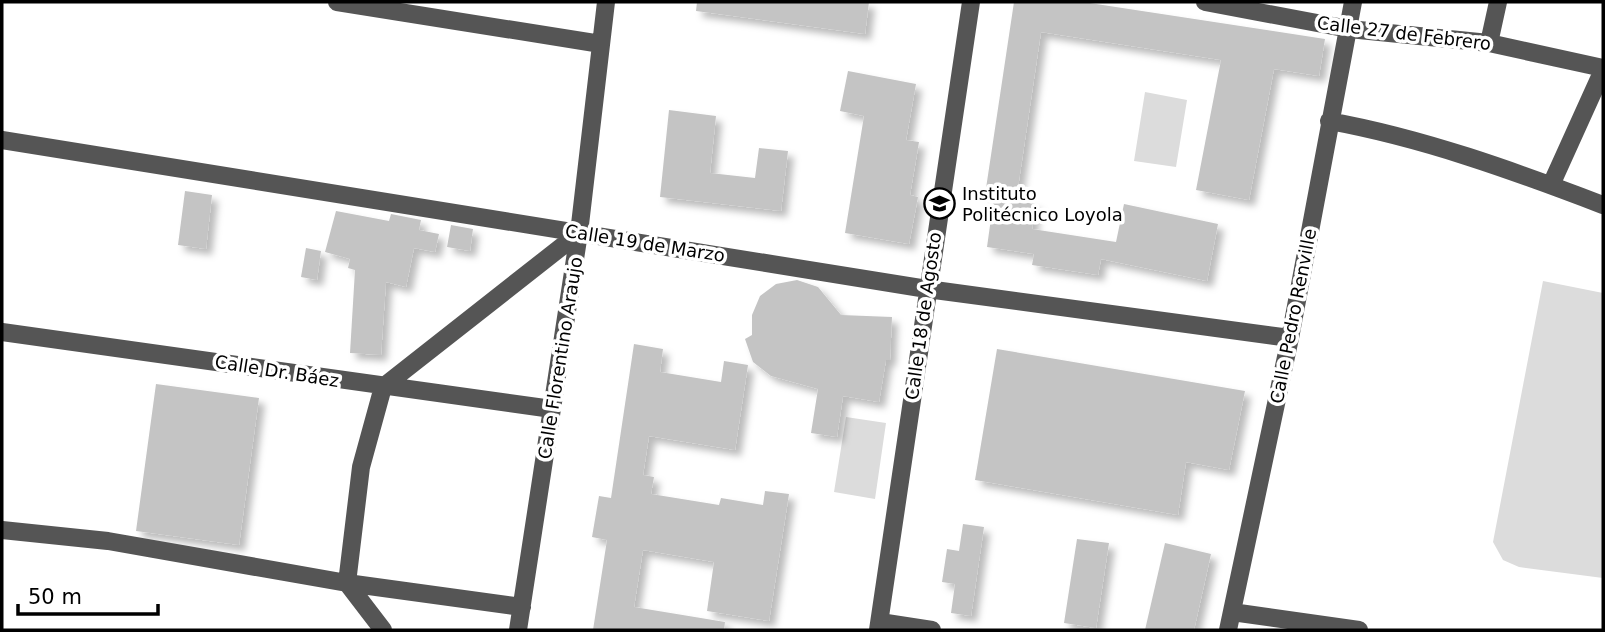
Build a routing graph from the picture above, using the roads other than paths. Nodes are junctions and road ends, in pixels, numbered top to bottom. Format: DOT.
graph roads {
  1 [pos="337,2"];
  2 [pos="606,2"];
  3 [pos="971,2"];
  4 [pos="1205,2"];
  5 [pos="1353,2"];
  6 [pos="1498,2"];
  7 [pos="1349,29"];
  8 [pos="1489,43"];
  9 [pos="601,44"];
  10 [pos="1603,69"];
  11 [pos="1329,121"];
  12 [pos="2,140"];
  13 [pos="1551,185"];
  14 [pos="1603,205"];
  15 [pos="579,233"];
  16 [pos="927,289"];
  17 [pos="2,332"];
  18 [pos="1290,338"];
  19 [pos="383,387"];
  20 [pos="552,409"];
  21 [pos="2,530"];
  22 [pos="346,583"];
  23 [pos="522,607"];
  24 [pos="1232,612"];
  25 [pos="879,626"];
  26 [pos="383,630"];
  27 [pos="518,630"];
  28 [pos="932,630"];
  29 [pos="1228,630"];
  30 [pos="1359,630"];
  1 -- 9 [label="street"];
  2 -- 9 [label="street, Calle Florentino Araujo"];
  3 -- 16 [label="street, Calle 18 de Agosto"];
  4 -- 7 [label="street, Calle 27 de Febrero"];
  5 -- 7 [label="street, Calle Pedro Renville"];
  6 -- 8 [label="street"];
  7 -- 8 [label="street, Calle 27 de Febrero"];
  7 -- 11 [label="street, Calle Pedro Renville"];
  8 -- 10 [label="street, Calle 27 de Febrero"];
  9 -- 15 [label="street, Calle Florentino Araujo"];
  10 -- 13 [label="street"];
  11 -- 13 [label="street"];
  11 -- 18 [label="street, Calle Pedro Renville"];
  12 -- 15 [label="street, Calle 19 de Marzo"];
  13 -- 14 [label="street"];
  15 -- 16 [label="street, Calle 19 de Marzo"];
  15 -- 19 [label="street"];
  15 -- 20 [label="street, Calle Florentino Araujo"];
  16 -- 18 [label="street, Calle 19 de Marzo"];
  16 -- 25 [label="street, Calle 18 de Agosto"];
  17 -- 19 [label="street, Calle Dr. Báez"];
  18 -- 24 [label="street, Calle Pedro Renville"];
  19 -- 20 [label="street, Calle Dr. Báez"];
  19 -- 22 [label="street"];
  20 -- 23 [label="street, Calle Florentino Araujo"];
  21 -- 22 [label="street"];
  22 -- 23 [label="street"];
  22 -- 26 [label="street"];
  23 -- 27 [label="street, Calle Florentino Araujo"];
  24 -- 29 [label="street, Calle Pedro Renville"];
  24 -- 30 [label="street"];
  25 -- 28 [label="street"];
}
